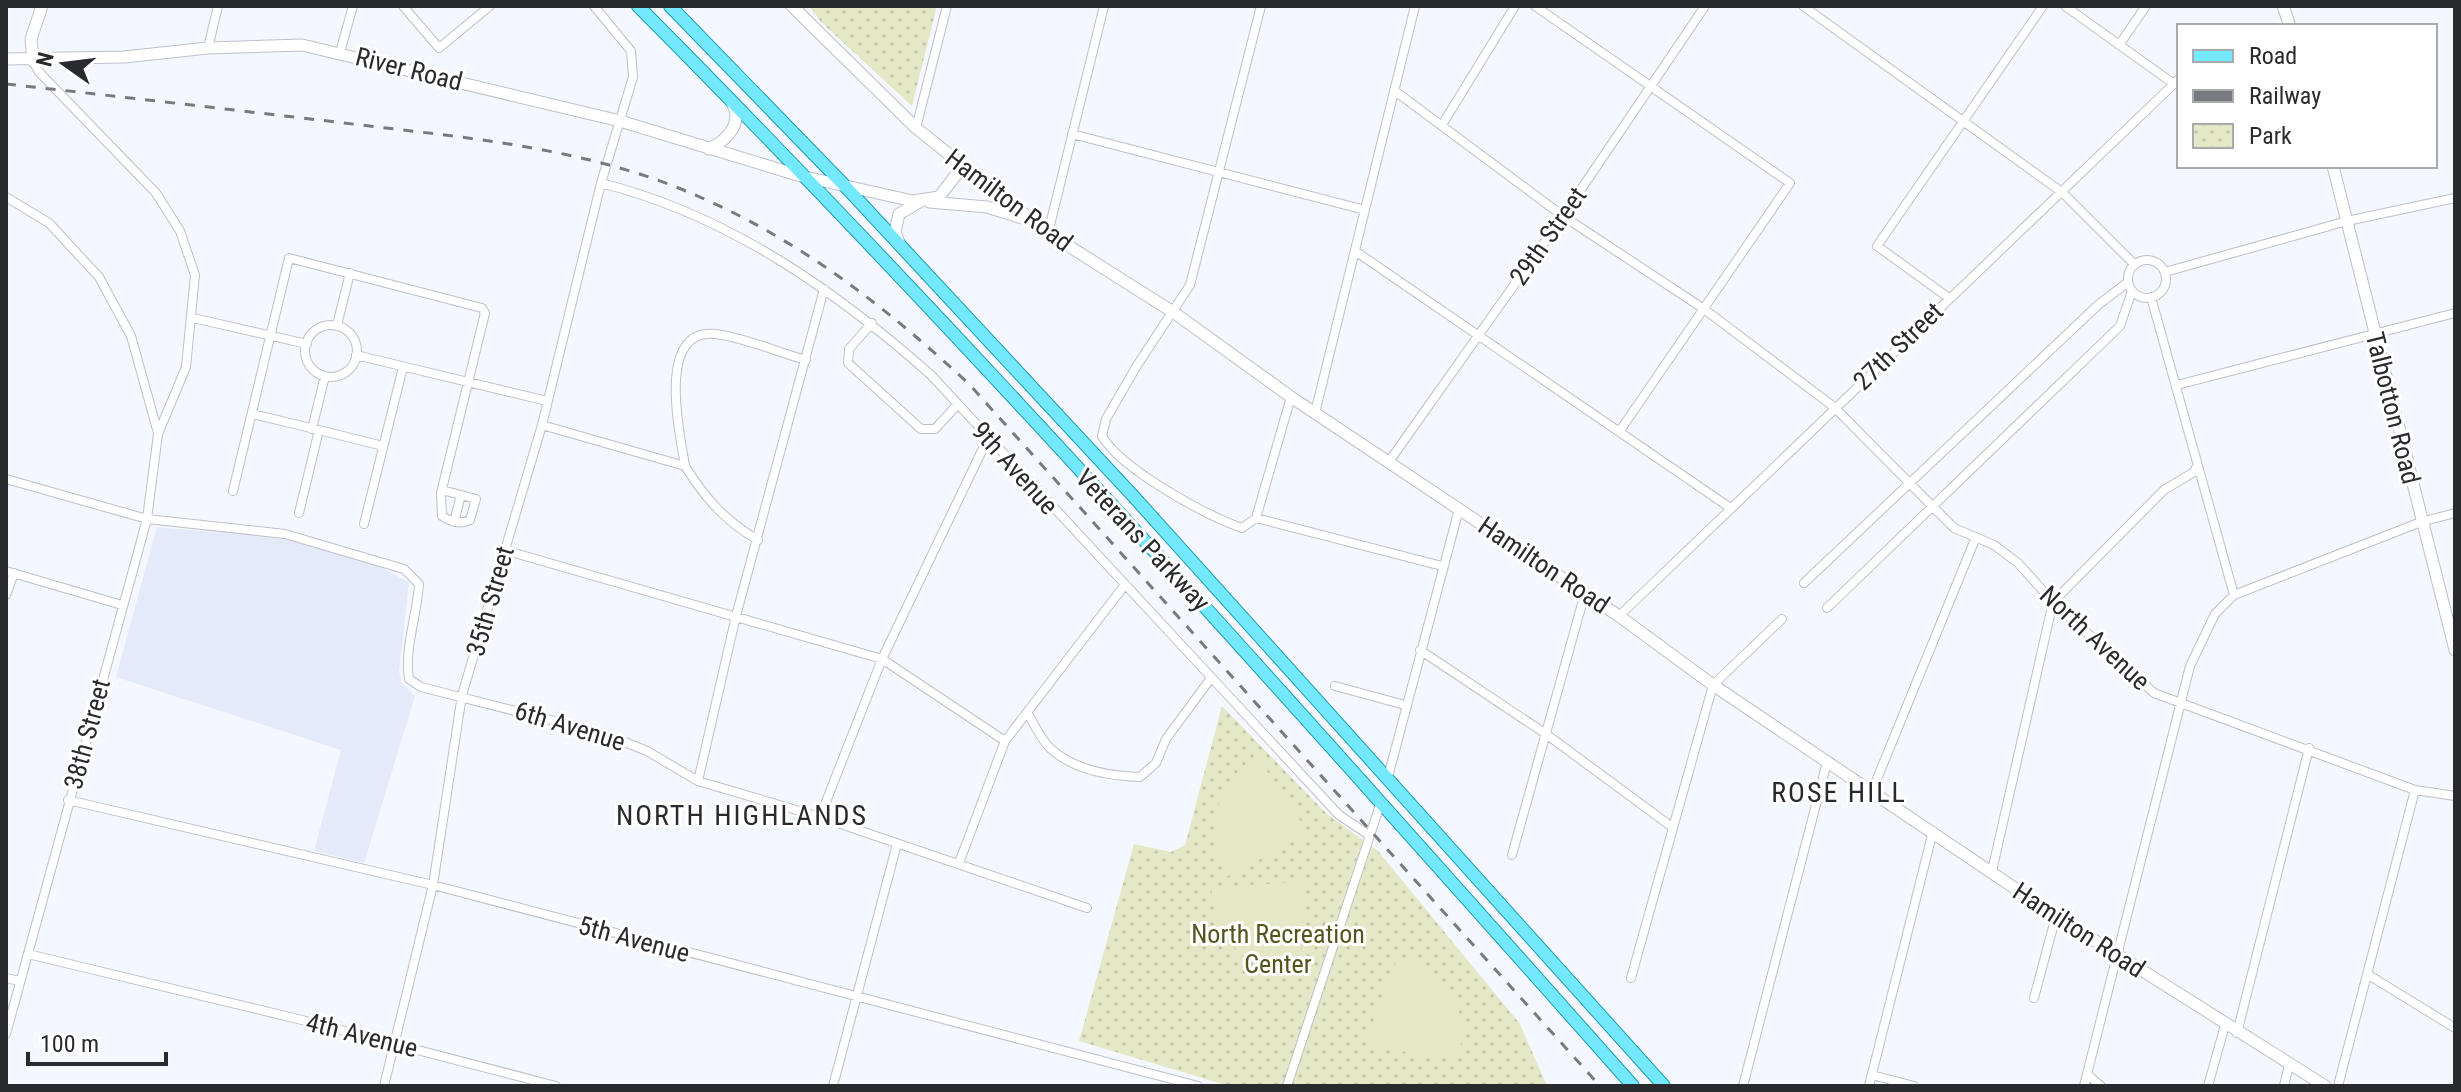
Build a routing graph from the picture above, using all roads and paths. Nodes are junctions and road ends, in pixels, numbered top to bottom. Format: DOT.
graph roads {
  1 [pos="42,6"];
  2 [pos="218,6"];
  3 [pos="353,6"];
  4 [pos="403,6"];
  5 [pos="490,6"];
  6 [pos="594,6"];
  7 [pos="638,6"];
  8 [pos="670,6"];
  9 [pos="792,6"];
  10 [pos="947,6"];
  11 [pos="1104,6"];
  12 [pos="1261,6"];
  13 [pos="1415,6"];
  14 [pos="1515,6"];
  15 [pos="1535,6"];
  16 [pos="1705,6"];
  17 [pos="1803,6"];
  18 [pos="2043,6"];
  19 [pos="2065,6"];
  20 [pos="2146,6"];
  21 [pos="2119,45"];
  22 [pos="208,48"];
  23 [pos="340,52"];
  24 [pos="6,59"];
  25 [pos="33,61"];
  26 [pos="2177,82"];
  27 [pos="1651,88"];
  28 [pos="1395,91"];
  29 [pos="727,96"];
  30 [pos="620,121"];
  31 [pos="1964,122"];
  32 [pos="1442,125"];
  33 [pos="916,128"];
  34 [pos="1072,134"];
  35 [pos="709,149"];
  36 [pos="962,167"];
  37 [pos="2334,168"];
  38 [pos="1219,170"];
  39 [pos="801,176"];
  40 [pos="601,183"];
  41 [pos="844,185"];
  42 [pos="2063,193"];
  43 [pos="6,197"];
  44 [pos="2455,198"];
  45 [pos="923,201"];
  46 [pos="1365,210"];
  47 [pos="1563,216"];
  48 [pos="2347,221"];
  49 [pos="1034,223"];
  50 [pos="1048,233"];
  51 [pos="900,245"];
  52 [pos="1355,251"];
  53 [pos="2134,264"];
  54 [pos="2165,272"];
  55 [pos="350,273"];
  56 [pos="2130,286"];
  57 [pos="824,289"];
  58 [pos="2151,297"];
  59 [pos="1949,298"];
  60 [pos="1704,309"];
  61 [pos="1173,312"];
  62 [pos="2455,313"];
  63 [pos="193,318"];
  64 [pos="872,323"];
  65 [pos="337,325"];
  66 [pos="2375,332"];
  67 [pos="270,335"];
  68 [pos="1479,335"];
  69 [pos="307,344"];
  70 [pos="356,355"];
  71 [pos="806,360"];
  72 [pos="403,367"];
  73 [pos="325,376"];
  74 [pos="469,382"];
  75 [pos="2177,385"];
  76 [pos="1291,397"];
  77 [pos="547,401"];
  78 [pos="958,404"];
  79 [pos="1834,407"];
  80 [pos="1315,413"];
  81 [pos="252,414"];
  82 [pos="542,425"];
  83 [pos="316,430"];
  84 [pos="1619,432"];
  85 [pos="158,434"];
  86 [pos="987,440"];
  87 [pos="383,446"];
  88 [pos="1388,463"];
  89 [pos="685,466"];
  90 [pos="2197,466"];
  91 [pos="6,479"];
  92 [pos="1911,483"];
  93 [pos="442,490"];
  94 [pos="233,491"];
  95 [pos="461,495"];
  96 [pos="1934,506"];
  97 [pos="1729,507"];
  98 [pos="1459,509"];
  99 [pos="299,513"];
  100 [pos="2455,513"];
  101 [pos="1256,518"];
  102 [pos="147,519"];
  103 [pos="454,522"];
  104 [pos="2421,522"];
  105 [pos="364,524"];
  106 [pos="1976,537"];
  107 [pos="758,540"];
  108 [pos="504,550"];
  109 [pos="1442,566"];
  110 [pos="10,572"];
  111 [pos="1804,583"];
  112 [pos="1124,586"];
  113 [pos="1585,593"];
  114 [pos="6,595"];
  115 [pos="2234,595"];
  116 [pos="2053,602"];
  117 [pos="122,605"];
  118 [pos="1827,608"];
  119 [pos="736,616"];
  120 [pos="1619,616"];
  121 [pos="1782,619"];
  122 [pos="1420,650"];
  123 [pos="2455,650"];
  124 [pos="882,659"];
  125 [pos="1211,678"];
  126 [pos="1713,685"];
  127 [pos="1335,686"];
  128 [pos="462,695"];
  129 [pos="1405,705"];
  130 [pos="2180,705"];
  131 [pos="1027,712"];
  132 [pos="1546,734"];
  133 [pos="1005,741"];
  134 [pos="2309,748"];
  135 [pos="1827,762"];
  136 [pos="1388,777"];
  137 [pos="698,781"];
  138 [pos="2415,790"];
  139 [pos="1872,791"];
  140 [pos="2455,796"];
  141 [pos="68,800"];
  142 [pos="1381,802"];
  143 [pos="820,817"];
  144 [pos="1672,827"];
  145 [pos="1933,831"];
  146 [pos="1369,835"];
  147 [pos="897,844"];
  148 [pos="1512,855"];
  149 [pos="959,863"];
  150 [pos="1992,871"];
  151 [pos="433,885"];
  152 [pos="1087,908"];
  153 [pos="2056,916"];
  154 [pos="28,954"];
  155 [pos="2119,955"];
  156 [pos="2367,974"];
  157 [pos="6,978"];
  158 [pos="1631,978"];
  159 [pos="19,981"];
  160 [pos="854,998"];
  161 [pos="2034,998"];
  162 [pos="2225,1025"];
  163 [pos="2455,1028"];
  164 [pos="2237,1033"];
  165 [pos="6,1034"];
  166 [pos="395,1043"];
  167 [pos="2289,1065"];
  168 [pos="1872,1075"];
  169 [pos="2088,1075"];
  170 [pos="384,1086"];
  171 [pos="556,1086"];
  172 [pos="833,1086"];
  173 [pos="1198,1086"];
  174 [pos="1287,1086"];
  175 [pos="1633,1086"];
  176 [pos="1664,1086"];
  177 [pos="1743,1086"];
  178 [pos="1869,1086"];
  179 [pos="1914,1086"];
  180 [pos="2084,1086"];
  181 [pos="2101,1086"];
  182 [pos="2208,1086"];
  183 [pos="2284,1086"];
  184 [pos="2325,1086"];
  185 [pos="2338,1086"];
  1 -- 25 [label="street"];
  2 -- 22 [label="street"];
  3 -- 23 [label="street"];
  4 -- 5 [label="street"];
  6 -- 30 [label="street, 35th Street"];
  7 -- 29 [label="main road, Veterans Parkway"];
  8 -- 41 [label="main road, Veterans Parkway"];
  9 -- 33 [label="street, Hamilton Road"];
  10 -- 33 [label="street"];
  11 -- 34 [label="street"];
  12 -- 38 [label="street"];
  13 -- 28 [label="street"];
  14 -- 32 [label="street"];
  15 -- 27 [label="street"];
  16 -- 27 [label="street, 29th Street"];
  17 -- 31 [label="street"];
  18 -- 31 [label="street"];
  19 -- 21 [label="street"];
  20 -- 21 [label="street"];
  21 -- 26 [label="street"];
  22 -- 23 [label="street, River Road"];
  22 -- 25 [label="street, River Road"];
  23 -- 30 [label="street, River Road"];
  24 -- 25 [label="street, River Road"];
  25 -- 63 [label="street"];
  26 -- 42 [label="street, 27th Street"];
  27 -- 47 [label="street, 29th Street"];
  27 -- 60 [label="street"];
  28 -- 32 [label="street, North Avenue"];
  28 -- 46 [label="street"];
  29 -- 35 [label="street"];
  29 -- 39 [label="main road, Veterans Parkway"];
  30 -- 35 [label="street, River Road"];
  30 -- 40 [label="street, 35th Street"];
  31 -- 42 [label="street"];
  31 -- 59 [label="street"];
  32 -- 47 [label="street, North Avenue"];
  33 -- 36 [label="street, Hamilton Road"];
  34 -- 38 [label="street"];
  34 -- 50 [label="street"];
  35 -- 39 [label="street, River Road"];
  36 -- 45 [label="street"];
  36 -- 49 [label="street, Hamilton Road"];
  37 -- 48 [label="street, Talbotton Road"];
  38 -- 46 [label="street"];
  38 -- 61 [label="street"];
  39 -- 41 [label="street, River Road"];
  39 -- 142 [label="main road, Veterans Parkway"];
  40 -- 57 [label="street, 9th Avenue"];
  40 -- 77 [label="street, 35th Street"];
  41 -- 45 [label="street, River Road"];
  41 -- 51 [label="main road, Veterans Parkway"];
  42 -- 53 [label="street"];
  42 -- 59 [label="street, 27th Street"];
  43 -- 85 [label="street"];
  44 -- 48 [label="street"];
  45 -- 49 [label="street, River Road"];
  45 -- 51 [label="street"];
  46 -- 52 [label="street"];
  47 -- 60 [label="street, North Avenue"];
  47 -- 68 [label="street, 29th Street"];
  48 -- 54 [label="street"];
  48 -- 66 [label="street, Talbotton Road"];
  49 -- 50 [label="street, Hamilton Road"];
  50 -- 61 [label="street, Hamilton Road"];
  51 -- 136 [label="main road, Veterans Parkway"];
  52 -- 68 [label="street"];
  52 -- 80 [label="street"];
  53 -- 54 [label="street"];
  53 -- 56 [label="street"];
  54 -- 58 [label="street"];
  55 -- 65 [label="street"];
  55 -- 67 [label="street"];
  55 -- 74 [label="street"];
  56 -- 58 [label="street"];
  56 -- 92 [label="street"];
  56 -- 96 [label="street"];
  57 -- 64 [label="street, 9th Avenue"];
  57 -- 71 [label="street"];
  58 -- 75 [label="street"];
  59 -- 79 [label="street, 27th Street"];
  60 -- 79 [label="street, North Avenue"];
  60 -- 84 [label="street"];
  61 -- 76 [label="street, Hamilton Road"];
  61 -- 101 [label="street"];
  62 -- 66 [label="street"];
  63 -- 67 [label="street"];
  63 -- 85 [label="street"];
  64 -- 78 [label="street, 9th Avenue"];
  64 -- 78 [label="street"];
  65 -- 69 [label="street"];
  65 -- 70 [label="street"];
  66 -- 75 [label="street"];
  66 -- 104 [label="street, Talbotton Road"];
  67 -- 69 [label="street"];
  67 -- 81 [label="street"];
  68 -- 84 [label="street"];
  68 -- 88 [label="street, 29th Street"];
  69 -- 73 [label="street"];
  70 -- 72 [label="street"];
  70 -- 73 [label="street"];
  71 -- 89 [label="street"];
  71 -- 107 [label="street"];
  72 -- 74 [label="street"];
  72 -- 87 [label="street"];
  73 -- 83 [label="street"];
  74 -- 77 [label="street"];
  74 -- 93 [label="street"];
  75 -- 90 [label="street"];
  76 -- 80 [label="street, Hamilton Road"];
  76 -- 101 [label="street"];
  77 -- 82 [label="street, 35th Street"];
  78 -- 86 [label="street, 9th Avenue"];
  79 -- 92 [label="street, North Avenue"];
  79 -- 97 [label="street, 27th Street"];
  80 -- 88 [label="street, Hamilton Road"];
  81 -- 83 [label="street"];
  81 -- 94 [label="street"];
  82 -- 89 [label="street"];
  82 -- 108 [label="street, 35th Street"];
  83 -- 87 [label="street"];
  83 -- 99 [label="street"];
  84 -- 97 [label="street"];
  85 -- 102 [label="street, 38th Street"];
  86 -- 112 [label="street, 9th Avenue"];
  86 -- 124 [label="street"];
  87 -- 105 [label="street"];
  88 -- 98 [label="street, Hamilton Road"];
  89 -- 107 [label="street"];
  90 -- 115 [label="street"];
  90 -- 116 [label="street"];
  91 -- 102 [label="street"];
  92 -- 96 [label="street, North Avenue"];
  92 -- 111 [label="street"];
  93 -- 95 [label="street"];
  93 -- 103 [label="street"];
  95 -- 103 [label="street"];
  95 -- 103 [label="street"];
  96 -- 106 [label="street, North Avenue"];
  96 -- 118 [label="street"];
  97 -- 120 [label="street, 27th Street"];
  98 -- 109 [label="street"];
  98 -- 113 [label="street, Hamilton Road"];
  100 -- 104 [label="street"];
  101 -- 109 [label="street"];
  102 -- 117 [label="street, 38th Street"];
  102 -- 128 [label="street, 6th Avenue"];
  104 -- 115 [label="street"];
  104 -- 123 [label="street, Talbotton Road"];
  106 -- 116 [label="street, North Avenue"];
  106 -- 139 [label="street"];
  107 -- 119 [label="street"];
  108 -- 119 [label="street"];
  108 -- 128 [label="street, 35th Street"];
  109 -- 122 [label="street"];
  110 -- 114 [label="street"];
  110 -- 117 [label="street"];
  112 -- 125 [label="street, 9th Avenue"];
  112 -- 131 [label="street"];
  113 -- 120 [label="street, Hamilton Road"];
  113 -- 132 [label="street"];
  115 -- 130 [label="street"];
  116 -- 130 [label="street, North Avenue"];
  116 -- 150 [label="street"];
  117 -- 141 [label="street, 38th Street"];
  119 -- 124 [label="street"];
  119 -- 137 [label="street"];
  120 -- 126 [label="street, Hamilton Road"];
  121 -- 126 [label="street"];
  122 -- 129 [label="street"];
  122 -- 132 [label="street"];
  124 -- 133 [label="street"];
  124 -- 143 [label="street"];
  125 -- 131 [label="street"];
  125 -- 146 [label="street, 9th Avenue"];
  126 -- 135 [label="street, Hamilton Road"];
  126 -- 144 [label="street"];
  127 -- 129 [label="street"];
  128 -- 137 [label="street, 6th Avenue"];
  128 -- 151 [label="street, 35th Street"];
  129 -- 136 [label="street"];
  130 -- 134 [label="street, North Avenue"];
  130 -- 155 [label="street"];
  131 -- 133 [label="street"];
  132 -- 144 [label="street"];
  132 -- 148 [label="street"];
  133 -- 149 [label="street"];
  134 -- 138 [label="street, North Avenue"];
  134 -- 164 [label="street"];
  135 -- 139 [label="street, Hamilton Road"];
  135 -- 177 [label="street"];
  136 -- 176 [label="main road, Veterans Parkway"];
  137 -- 143 [label="street, 6th Avenue"];
  138 -- 140 [label="street, North Avenue"];
  138 -- 156 [label="street"];
  139 -- 145 [label="street, Hamilton Road"];
  141 -- 151 [label="street, 5th Avenue"];
  141 -- 154 [label="street, 38th Street"];
  142 -- 146 [label="street"];
  142 -- 175 [label="main road, Veterans Parkway"];
  143 -- 147 [label="street, 6th Avenue"];
  144 -- 158 [label="street"];
  145 -- 150 [label="street, Hamilton Road"];
  145 -- 168 [label="street"];
  146 -- 174 [label="street"];
  147 -- 149 [label="street, 6th Avenue"];
  147 -- 160 [label="street"];
  149 -- 152 [label="street, 6th Avenue"];
  150 -- 153 [label="street, Hamilton Road"];
  151 -- 160 [label="street, 5th Avenue"];
  151 -- 166 [label="street, 35th Street"];
  153 -- 155 [label="street, Hamilton Road"];
  153 -- 161 [label="street"];
  154 -- 159 [label="street, 38th Street"];
  154 -- 166 [label="street, 4th Avenue"];
  155 -- 162 [label="street, Hamilton Road"];
  155 -- 169 [label="street"];
  156 -- 163 [label="street"];
  156 -- 185 [label="street"];
  157 -- 159 [label="street"];
  159 -- 165 [label="street, 38th Street"];
  160 -- 172 [label="street"];
  160 -- 173 [label="street, 5th Avenue"];
  162 -- 164 [label="street, Hamilton Road"];
  162 -- 182 [label="street"];
  164 -- 167 [label="street, Hamilton Road"];
  166 -- 170 [label="street, 35th Street"];
  166 -- 171 [label="street, 4th Avenue"];
  167 -- 183 [label="street"];
  167 -- 184 [label="street, Hamilton Road"];
  168 -- 178 [label="street"];
  168 -- 179 [label="street"];
  169 -- 180 [label="street"];
  169 -- 181 [label="street"];
}
